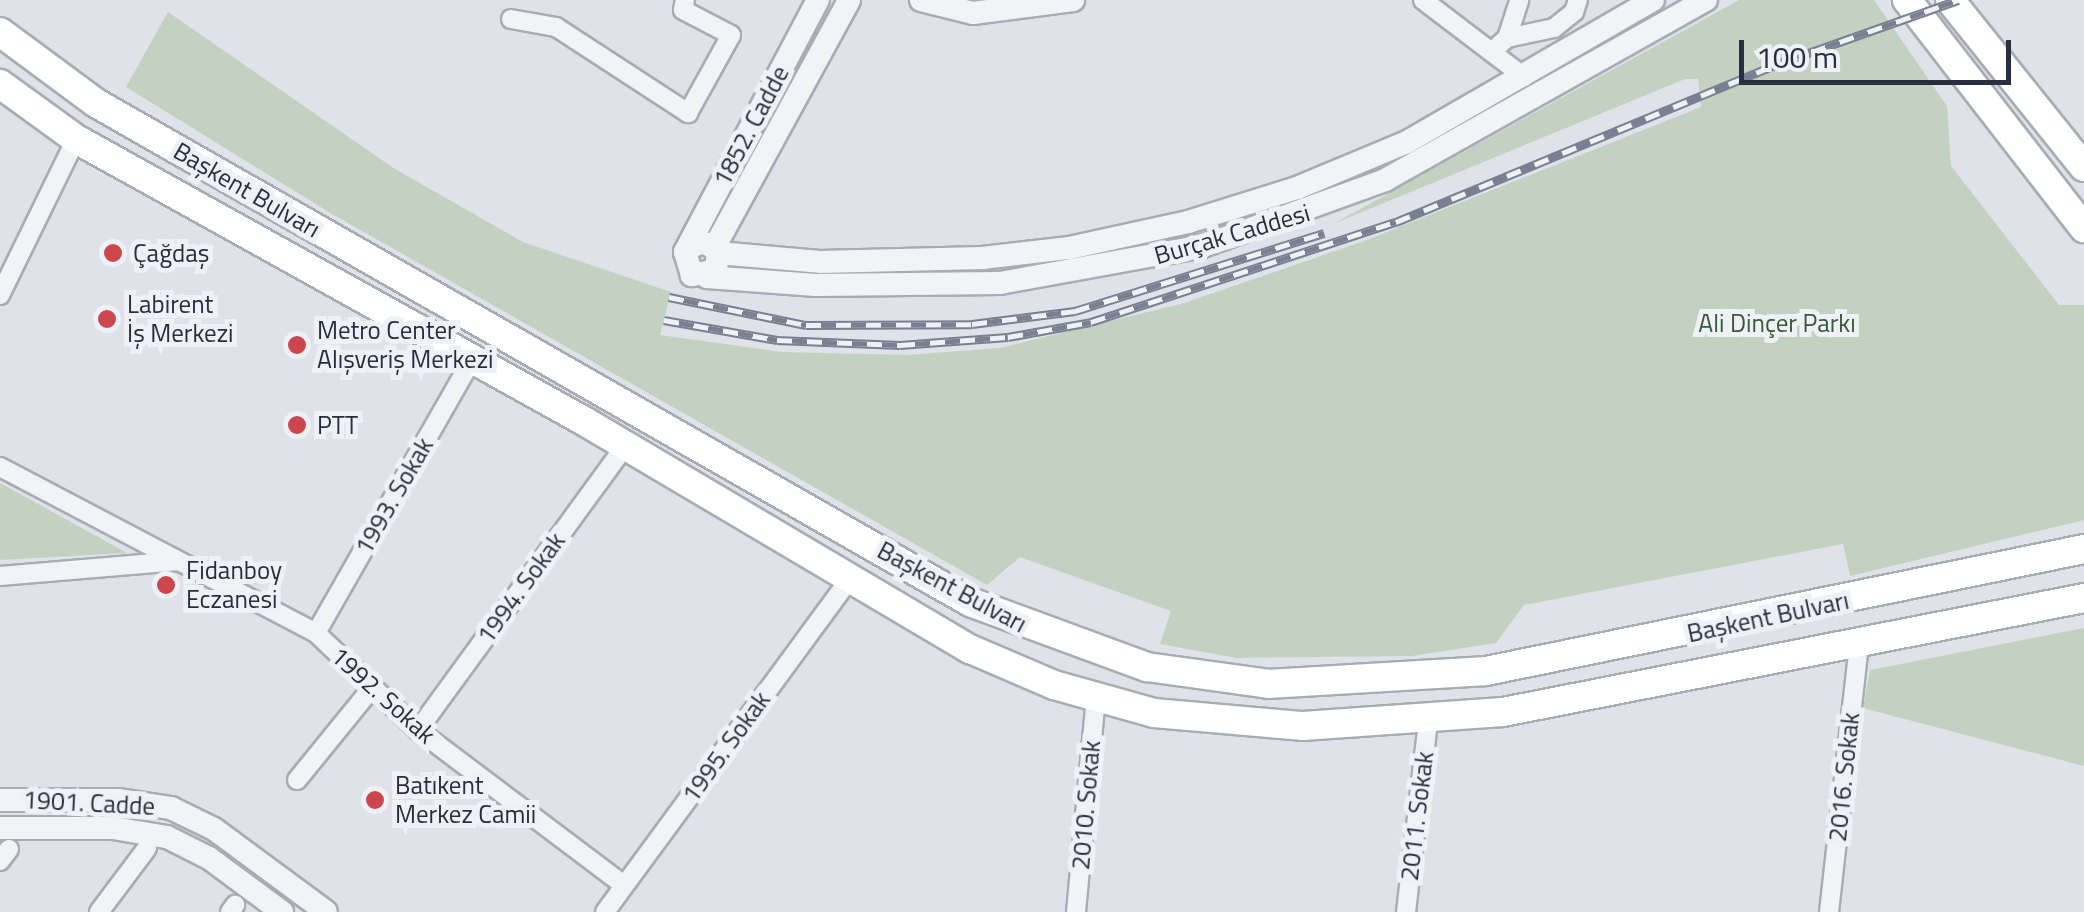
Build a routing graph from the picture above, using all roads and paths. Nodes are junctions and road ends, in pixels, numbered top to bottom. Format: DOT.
graph roads {
  1 [pos="685,0"];
  2 [pos="818,0"];
  3 [pos="849,0"];
  4 [pos="922,0"];
  5 [pos="1073,0"];
  6 [pos="1423,0"];
  7 [pos="1519,0"];
  8 [pos="1578,0"];
  9 [pos="1653,0"];
  10 [pos="1706,0"];
  11 [pos="1907,0"];
  12 [pos="1950,0"];
  13 [pos="511,19"];
  14 [pos="0,32"];
  15 [pos="1508,38"];
  16 [pos="1490,50"];
  17 [pos="1524,76"];
  18 [pos="0,84"];
  19 [pos="76,140"];
  20 [pos="2084,167"];
  21 [pos="2084,228"];
  22 [pos="716,251"];
  23 [pos="686,252"];
  24 [pos="707,277"];
  25 [pos="0,295"];
  26 [pos="472,359"];
  27 [pos="625,446"];
  28 [pos="0,468"];
  29 [pos="2084,549"];
  30 [pos="178,561"];
  31 [pos="0,576"];
  32 [pos="847,582"];
  33 [pos="2084,598"];
  34 [pos="316,632"];
  35 [pos="1859,643"];
  36 [pos="371,689"];
  37 [pos="1096,698"];
  38 [pos="1428,720"];
  39 [pos="418,730"];
  40 [pos="297,780"];
  41 [pos="0,800"];
  42 [pos="3,846"];
  43 [pos="146,848"];
  44 [pos="624,886"];
  45 [pos="99,912"];
  46 [pos="282,912"];
  47 [pos="326,912"];
  48 [pos="605,912"];
  49 [pos="1076,912"];
  50 [pos="1406,912"];
  51 [pos="1829,912"];
  1 -- 13 [label="street"];
  2 -- 23 [label="street, 1852. Cadde"];
  3 -- 22 [label="street, 1852. Cadde"];
  4 -- 5 [label="street"];
  6 -- 16 [label="street"];
  7 -- 15 [label="street"];
  8 -- 15 [label="street"];
  9 -- 17 [label="street, Burçak Caddesi"];
  10 -- 24 [label="street, Burçak Caddesi"];
  11 -- 21 [label="main road"];
  12 -- 20 [label="main road"];
  14 -- 29 [label="main road, Başkent Bulvarı"];
  15 -- 16 [label="street"];
  16 -- 17 [label="street"];
  17 -- 22 [label="street, Burçak Caddesi"];
  18 -- 19 [label="main road, Başkent Bulvarı"];
  19 -- 25 [label="street"];
  19 -- 26 [label="main road, Başkent Bulvarı"];
  22 -- 23 [label="street"];
  22 -- 24 [label="street"];
  23 -- 24 [label="street"];
  26 -- 27 [label="main road, Başkent Bulvarı"];
  26 -- 34 [label="street, 1993. Sokak"];
  27 -- 32 [label="main road, Başkent Bulvarı"];
  27 -- 39 [label="street, 1994. Sokak"];
  28 -- 30 [label="street, 1992. Sokak"];
  30 -- 31 [label="street"];
  30 -- 34 [label="street, 1992. Sokak"];
  32 -- 37 [label="main road, Başkent Bulvarı"];
  32 -- 44 [label="street, 1995. Sokak"];
  33 -- 35 [label="main road, Başkent Bulvarı"];
  34 -- 36 [label="street, 1992. Sokak"];
  35 -- 38 [label="main road, Başkent Bulvarı"];
  35 -- 51 [label="street, 2016. Sokak"];
  36 -- 39 [label="street, 1992. Sokak"];
  36 -- 40 [label="street"];
  37 -- 38 [label="main road, Başkent Bulvarı"];
  37 -- 49 [label="street, 2010. Sokak"];
  38 -- 50 [label="street, 2011. Sokak"];
  39 -- 44 [label="street, 1992. Sokak"];
  41 -- 47 [label="street, 1901. Cadde"];
  42 -- 46 [label="street, 1901. Cadde"];
  43 -- 45 [label="street"];
  44 -- 48 [label="street, 1995. Sokak"];
}
